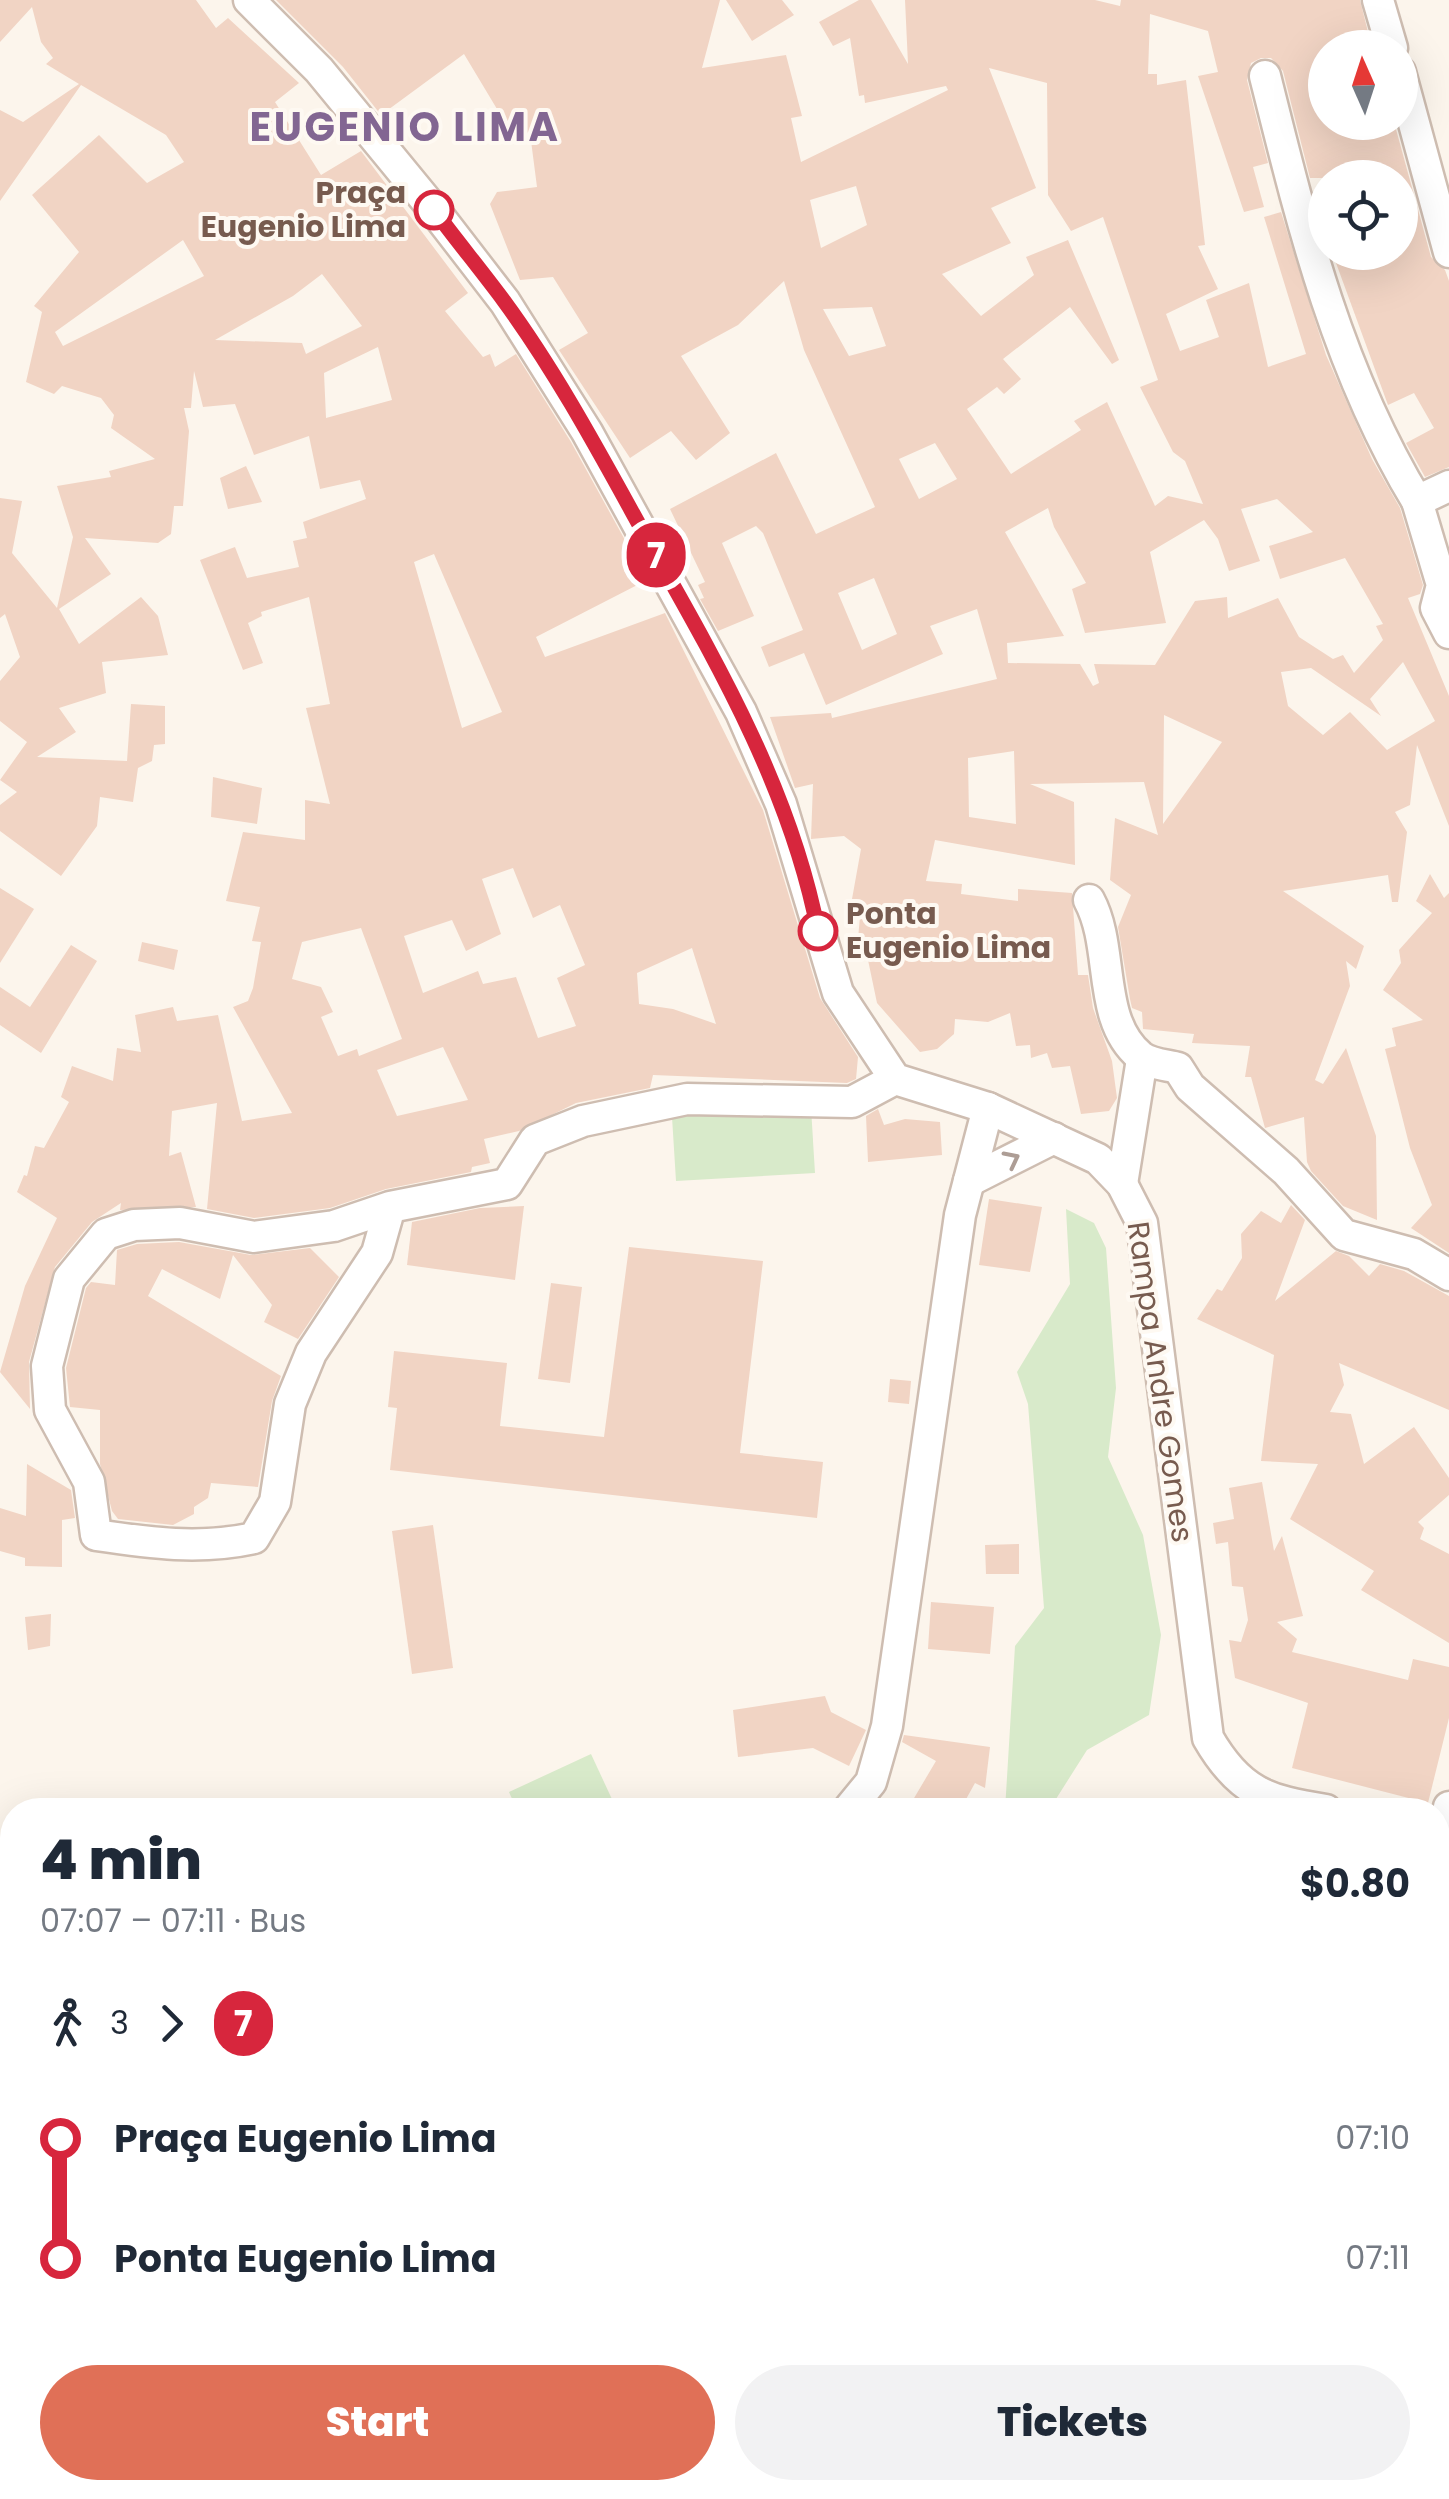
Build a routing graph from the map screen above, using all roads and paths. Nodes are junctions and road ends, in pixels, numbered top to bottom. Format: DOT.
graph roads {
  1 [pos="249,0"];
  2 [pos="1378,0"];
  3 [pos="1387,30"];
  4 [pos="1266,76"];
  5 [pos="1418,138"];
  6 [pos="1449,252"];
  7 [pos="1449,486"];
  8 [pos="1418,501"];
  9 [pos="1449,633"];
  10 [pos="1089,900"];
  11 [pos="1142,1059"];
  12 [pos="895,1079"];
  13 [pos="988,1108"];
  14 [pos="1054,1138"];
  15 [pos="970,1181"];
  16 [pos="1122,1184"];
  17 [pos="390,1207"];
  18 [pos="1449,1275"];
  19 [pos="858,1798"];
  20 [pos="1274,1798"];
  1 -- 12 [label="street"];
  2 -- 3 [label="street"];
  4 -- 8 [label="street"];
  5 -- 6 [label="street"];
  7 -- 8 [label="street"];
  8 -- 9 [label="street"];
  10 -- 11 [label="street"];
  11 -- 16 [label="street"];
  11 -- 18 [label="street"];
  12 -- 13 [label="street, Rampa Andre Gomes"];
  12 -- 17 [label="street"];
  13 -- 14 [label="street, Rampa Andre Gomes"];
  13 -- 15 [label="street"];
  15 -- 14 [label="street, one-way"];
  14 -- 16 [label="street, Rampa Andre Gomes"];
  15 -- 19 [label="street"];
  16 -- 20 [label="street, Rampa Andre Gomes"];
  17 -- 17 [label="street"];
}
